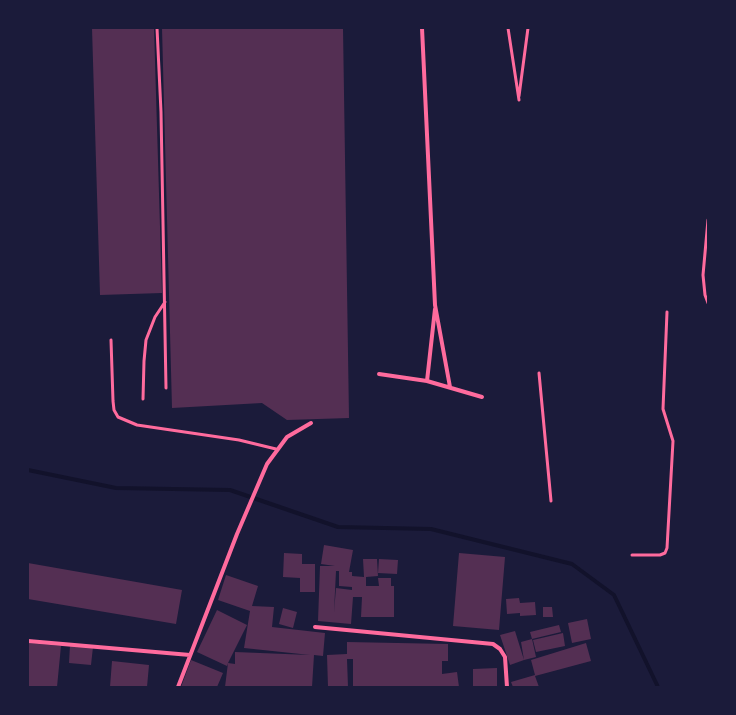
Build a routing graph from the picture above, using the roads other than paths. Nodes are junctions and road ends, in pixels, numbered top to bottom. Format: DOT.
graph roads {
  1 [pos="157,28"];
  2 [pos="422,28"];
  3 [pos="508,28"];
  4 [pos="528,28"];
  5 [pos="708,220"];
  6 [pos="164,302"];
  7 [pos="708,303"];
  8 [pos="435,305"];
  9 [pos="667,312"];
  10 [pos="111,340"];
  11 [pos="378,374"];
  12 [pos="539,374"];
  13 [pos="427,381"];
  14 [pos="450,387"];
  15 [pos="166,388"];
  16 [pos="482,397"];
  17 [pos="144,399"];
  18 [pos="311,423"];
  19 [pos="276,449"];
  20 [pos="551,501"];
  21 [pos="632,555"];
  22 [pos="315,626"];
  23 [pos="28,641"];
  24 [pos="190,655"];
  25 [pos="178,687"];
  26 [pos="507,687"];
  1 -- 6 [label="lane"];
  2 -- 8 [label="street"];
  3 -- 4 [label="lane"];
  5 -- 7 [label="lane"];
  6 -- 15 [label="lane"];
  6 -- 17 [label="lane"];
  8 -- 13 [label="street"];
  8 -- 14 [label="street"];
  9 -- 21 [label="lane"];
  10 -- 19 [label="lane"];
  11 -- 13 [label="street"];
  12 -- 20 [label="lane"];
  13 -- 14 [label="street"];
  14 -- 16 [label="street"];
  18 -- 19 [label="street"];
  19 -- 24 [label="street"];
  22 -- 26 [label="street"];
  23 -- 24 [label="street"];
  24 -- 25 [label="street"];
}
